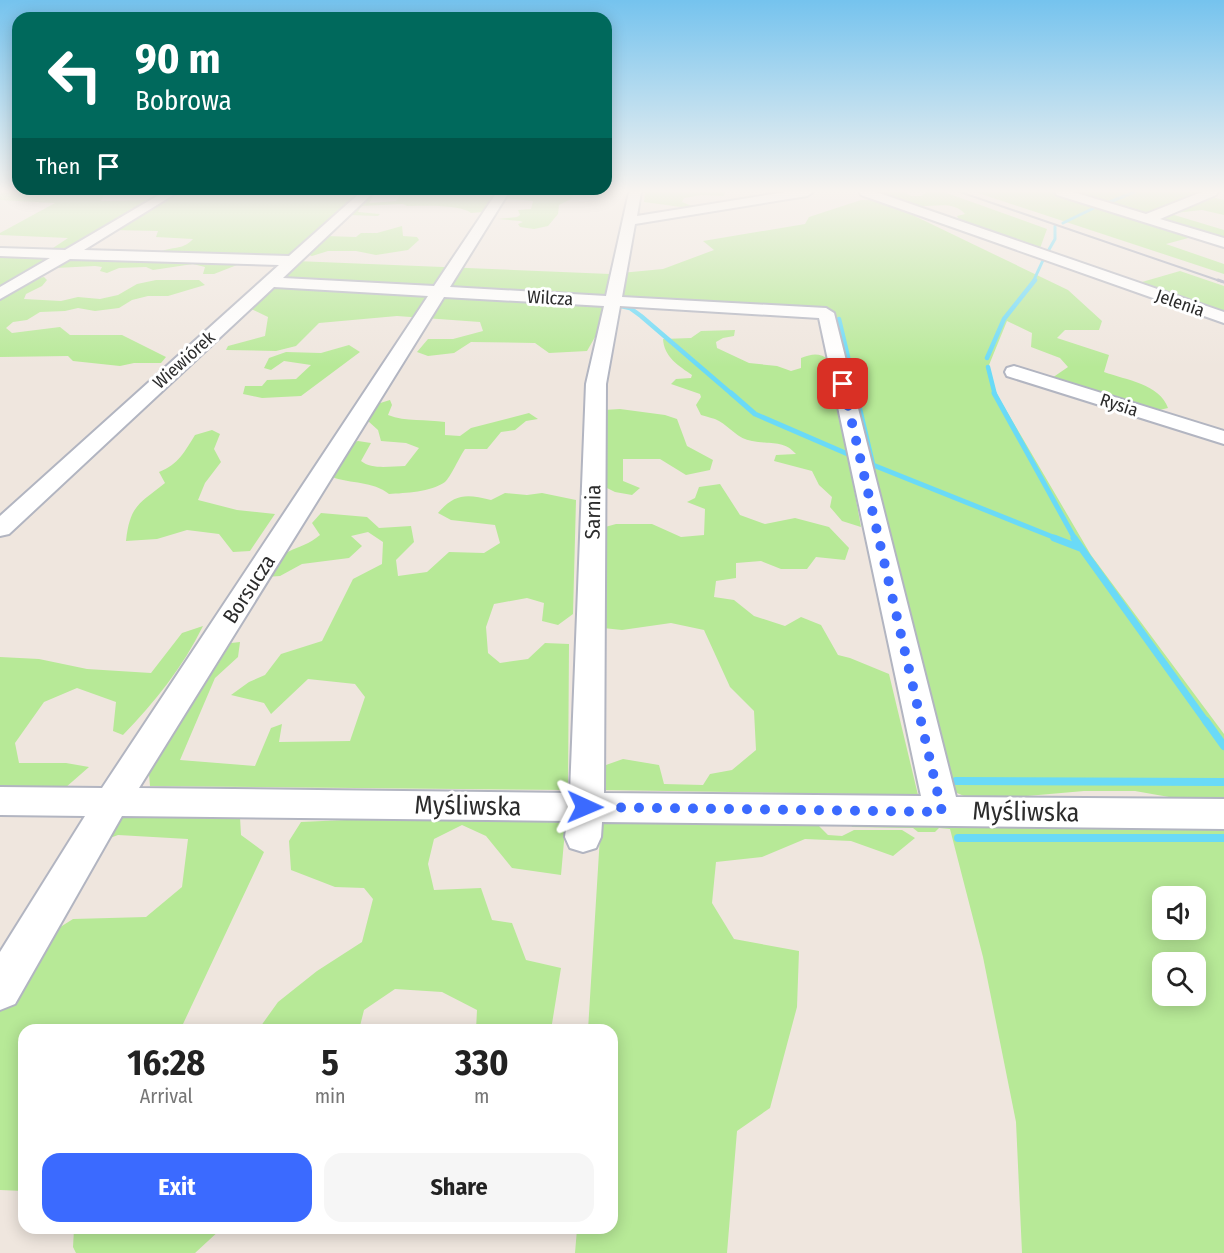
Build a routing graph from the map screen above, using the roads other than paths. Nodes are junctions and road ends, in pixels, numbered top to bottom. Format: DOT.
graph roads {
  1 [pos="73,250"];
  2 [pos="304,250"];
  3 [pos="466,250"];
  4 [pos="623,250"];
  5 [pos="1031,250"];
  6 [pos="0,252"];
  7 [pos="65,255"];
  8 [pos="293,261"];
  9 [pos="269,282"];
  10 [pos="439,292"];
  11 [pos="0,294"];
  12 [pos="613,301"];
  13 [pos="1224,318"];
  14 [pos="1014,372"];
  15 [pos="1224,438"];
  16 [pos="0,529"];
  17 [pos="0,801"];
  18 [pos="112,802"];
  19 [pos="942,812"];
  20 [pos="1224,814"];
  21 [pos="584,822"];
  22 [pos="0,990"];
  1 -- 7 [label="street"];
  2 -- 8 [label="street, Wiewiórek"];
  3 -- 10 [label="street, Borsucza"];
  4 -- 12 [label="street, Sarnia"];
  5 -- 13 [label="street, Jelenia"];
  6 -- 7 [label="street"];
  7 -- 8 [label="street"];
  7 -- 11 [label="street"];
  8 -- 9 [label="street, Wiewiórek"];
  9 -- 10 [label="street, Wilcza"];
  9 -- 16 [label="street, Wiewiórek"];
  10 -- 12 [label="street, Wilcza"];
  10 -- 18 [label="street, Borsucza"];
  12 -- 19 [label="street, Wilcza"];
  12 -- 21 [label="street, Sarnia"];
  14 -- 15 [label="street, Rysia"];
  17 -- 18 [label="street, Myśliwska"];
  18 -- 21 [label="street, Myśliwska"];
  18 -- 22 [label="street, Borsucza"];
  19 -- 20 [label="street, Myśliwska"];
  19 -- 21 [label="street, Myśliwska"];
}
